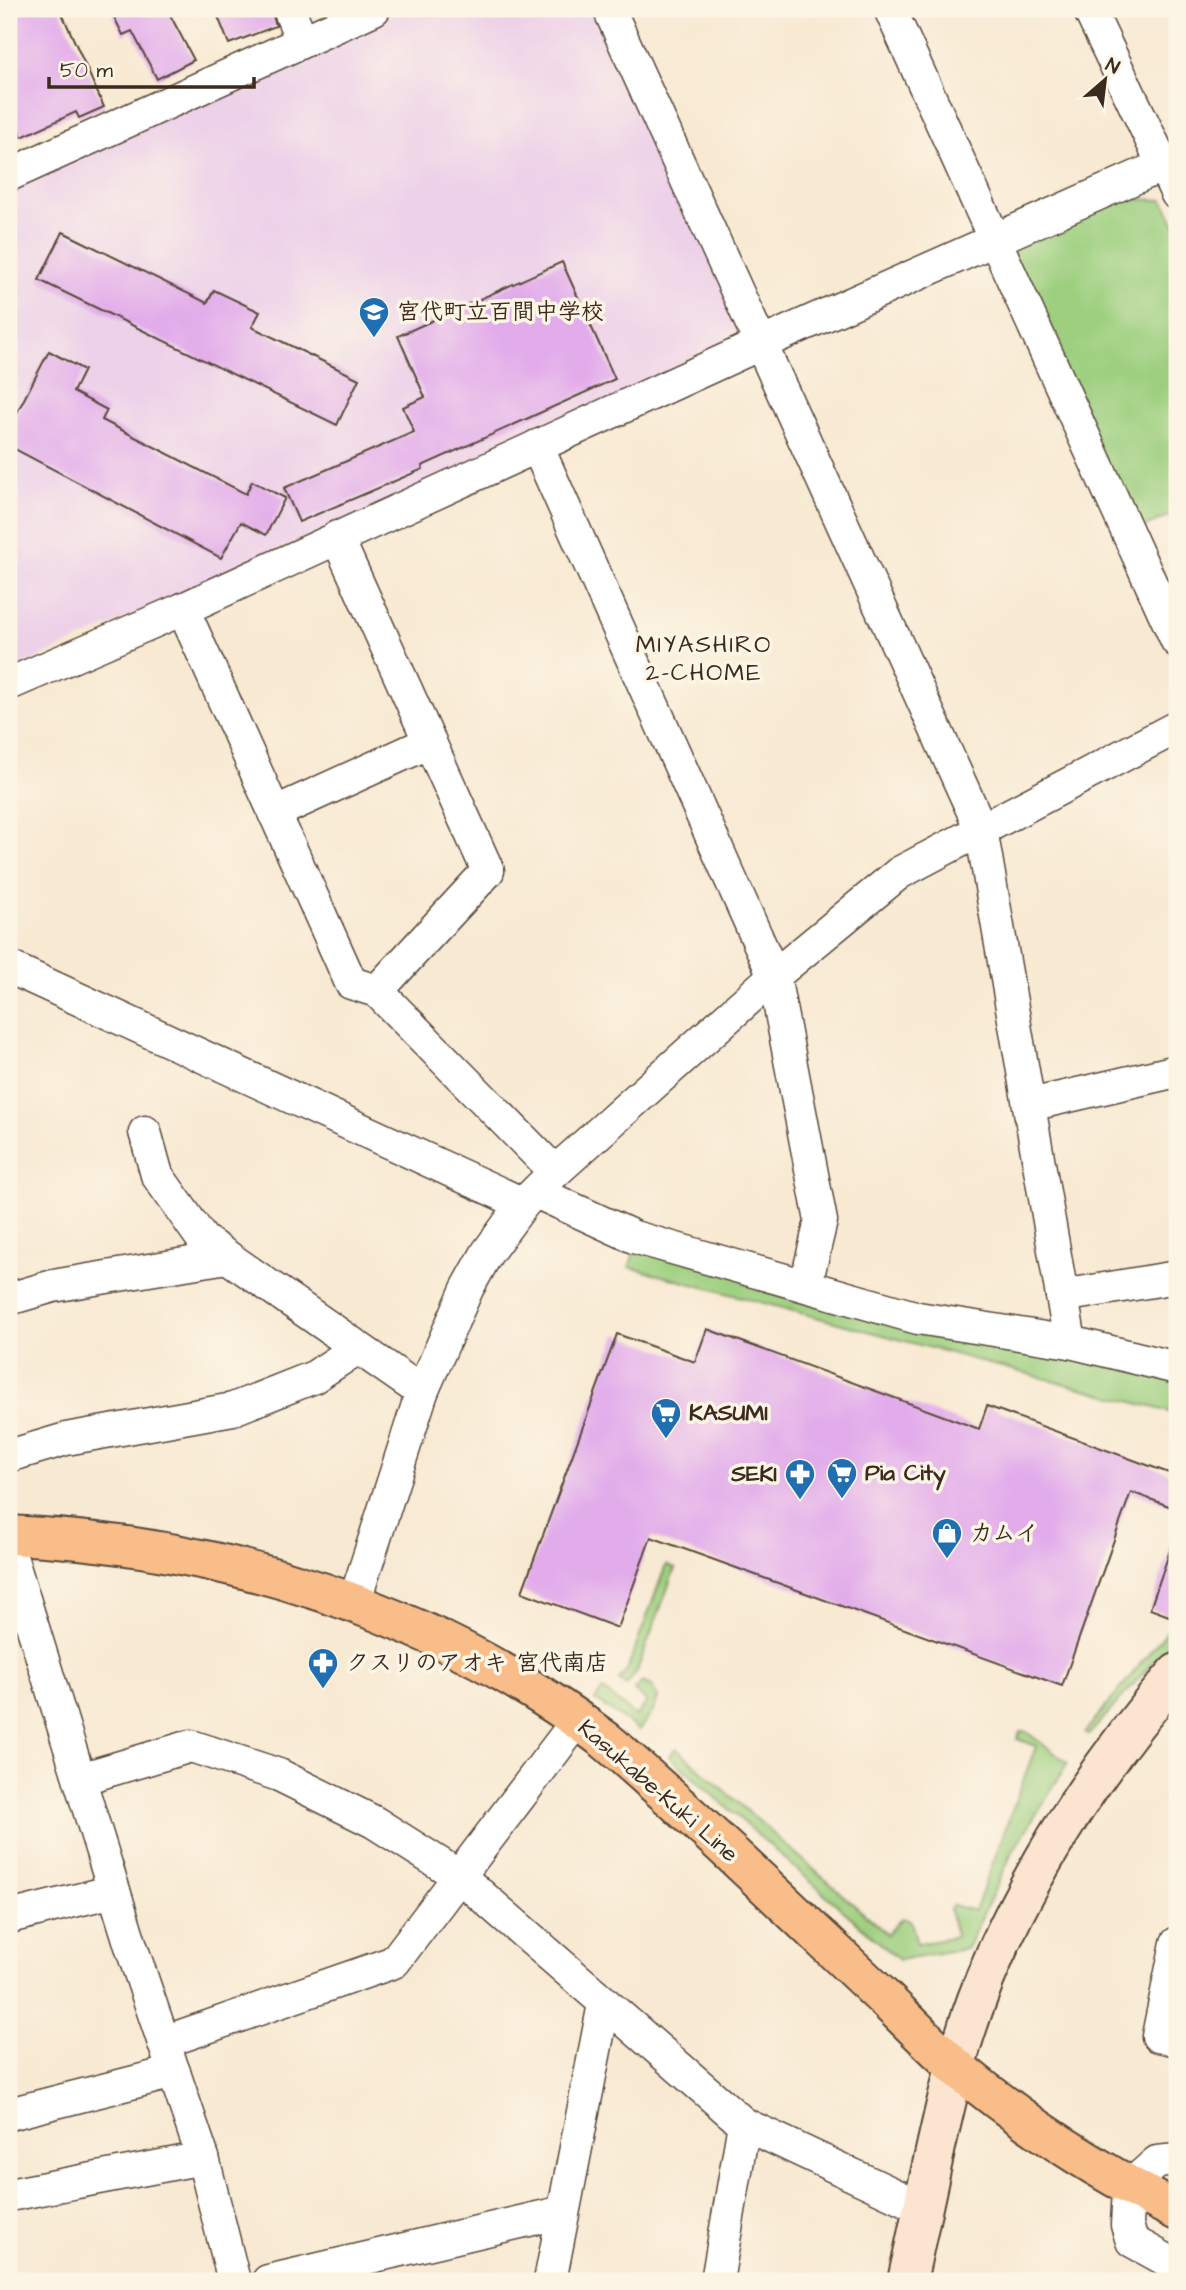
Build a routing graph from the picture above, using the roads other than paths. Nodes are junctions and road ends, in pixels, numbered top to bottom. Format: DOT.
graph roads {
  1 [pos="289,9"];
  2 [pos="374,9"];
  3 [pos="609,9"];
  4 [pos="890,9"];
  5 [pos="1089,9"];
  6 [pos="302,41"];
  7 [pos="1170,162"];
  8 [pos="9,176"];
  9 [pos="1177,194"];
  10 [pos="995,240"];
  11 [pos="760,344"];
  12 [pos="537,446"];
  13 [pos="337,537"];
  14 [pos="183,609"];
  15 [pos="1177,641"];
  16 [pos="9,684"];
  17 [pos="1177,727"];
  18 [pos="430,742"];
  19 [pos="274,813"];
  20 [pos="981,829"];
  21 [pos="9,967"];
  22 [pos="774,976"];
  23 [pos="377,991"];
  24 [pos="1177,1071"];
  25 [pos="1030,1105"];
  26 [pos="145,1132"];
  27 [pos="538,1189"];
  28 [pos="227,1256"];
  29 [pos="1177,1277"];
  30 [pos="806,1284"];
  31 [pos="1062,1296"];
  32 [pos="9,1299"];
  33 [pos="1070,1342"];
  34 [pos="358,1348"];
  35 [pos="1177,1367"];
  36 [pos="422,1392"];
  37 [pos="9,1456"];
  38 [pos="9,1535"];
  39 [pos="9,1550"];
  40 [pos="354,1603"];
  41 [pos="1177,1673"];
  42 [pos="577,1721"];
  43 [pos="80,1779"];
  44 [pos="459,1876"];
  45 [pos="114,1891"];
  46 [pos="9,1917"];
  47 [pos="1177,1944"];
  48 [pos="604,2004"];
  49 [pos="1177,2040"];
  50 [pos="164,2042"];
  51 [pos="955,2066"];
  52 [pos="174,2072"];
  53 [pos="9,2114"];
  54 [pos="744,2123"];
  55 [pos="203,2158"];
  56 [pos="1177,2160"];
  57 [pos="1129,2187"];
  58 [pos="9,2195"];
  59 [pos="923,2208"];
  60 [pos="1177,2211"];
  61 [pos="563,2212"];
  62 [pos="1177,2266"];
  63 [pos="234,2281"];
  64 [pos="268,2281"];
  65 [pos="550,2281"];
  66 [pos="717,2281"];
  67 [pos="907,2281"];
  1 -- 6 [label="street"];
  2 -- 6 [label="street"];
  3 -- 11 [label="street"];
  4 -- 10 [label="street"];
  5 -- 7 [label="street"];
  6 -- 8 [label="street"];
  7 -- 9 [label="street"];
  7 -- 10 [label="street"];
  10 -- 11 [label="street"];
  10 -- 15 [label="street"];
  11 -- 12 [label="street"];
  11 -- 20 [label="street"];
  12 -- 13 [label="street"];
  12 -- 22 [label="street"];
  13 -- 14 [label="street"];
  13 -- 18 [label="street"];
  14 -- 16 [label="street"];
  14 -- 19 [label="street"];
  17 -- 20 [label="street"];
  18 -- 19 [label="street"];
  18 -- 23 [label="street"];
  19 -- 23 [label="street"];
  20 -- 22 [label="street"];
  20 -- 25 [label="street"];
  21 -- 27 [label="street"];
  22 -- 27 [label="street"];
  22 -- 30 [label="street"];
  23 -- 27 [label="street"];
  24 -- 25 [label="street"];
  25 -- 31 [label="street"];
  26 -- 28 [label="street"];
  27 -- 30 [label="street"];
  27 -- 36 [label="street"];
  28 -- 32 [label="street"];
  28 -- 34 [label="street"];
  29 -- 31 [label="street"];
  30 -- 33 [label="street"];
  31 -- 33 [label="street"];
  33 -- 35 [label="street"];
  34 -- 36 [label="street"];
  34 -- 37 [label="street"];
  36 -- 40 [label="street"];
  38 -- 40 [label="main road, Kasukabe-Kuki Line"];
  39 -- 43 [label="street"];
  40 -- 42 [label="main road, Kasukabe-Kuki Line"];
  41 -- 51 [label="street"];
  42 -- 44 [label="street"];
  42 -- 51 [label="main road, Kasukabe-Kuki Line"];
  43 -- 44 [label="street"];
  43 -- 45 [label="street"];
  44 -- 48 [label="street"];
  44 -- 50 [label="street"];
  45 -- 46 [label="street"];
  45 -- 50 [label="street"];
  47 -- 49 [label="street"];
  48 -- 54 [label="street"];
  48 -- 61 [label="street"];
  50 -- 52 [label="street"];
  51 -- 57 [label="main road, Kasukabe-Kuki Line"];
  51 -- 59 [label="street"];
  52 -- 53 [label="street"];
  52 -- 55 [label="street"];
  54 -- 59 [label="street"];
  54 -- 66 [label="street"];
  55 -- 58 [label="street"];
  55 -- 63 [label="street"];
  56 -- 57 [label="street"];
  57 -- 60 [label="main road, Kasukabe-Kuki Line"];
  57 -- 62 [label="street"];
  59 -- 67 [label="street"];
  61 -- 64 [label="street"];
  61 -- 65 [label="street"];
}
